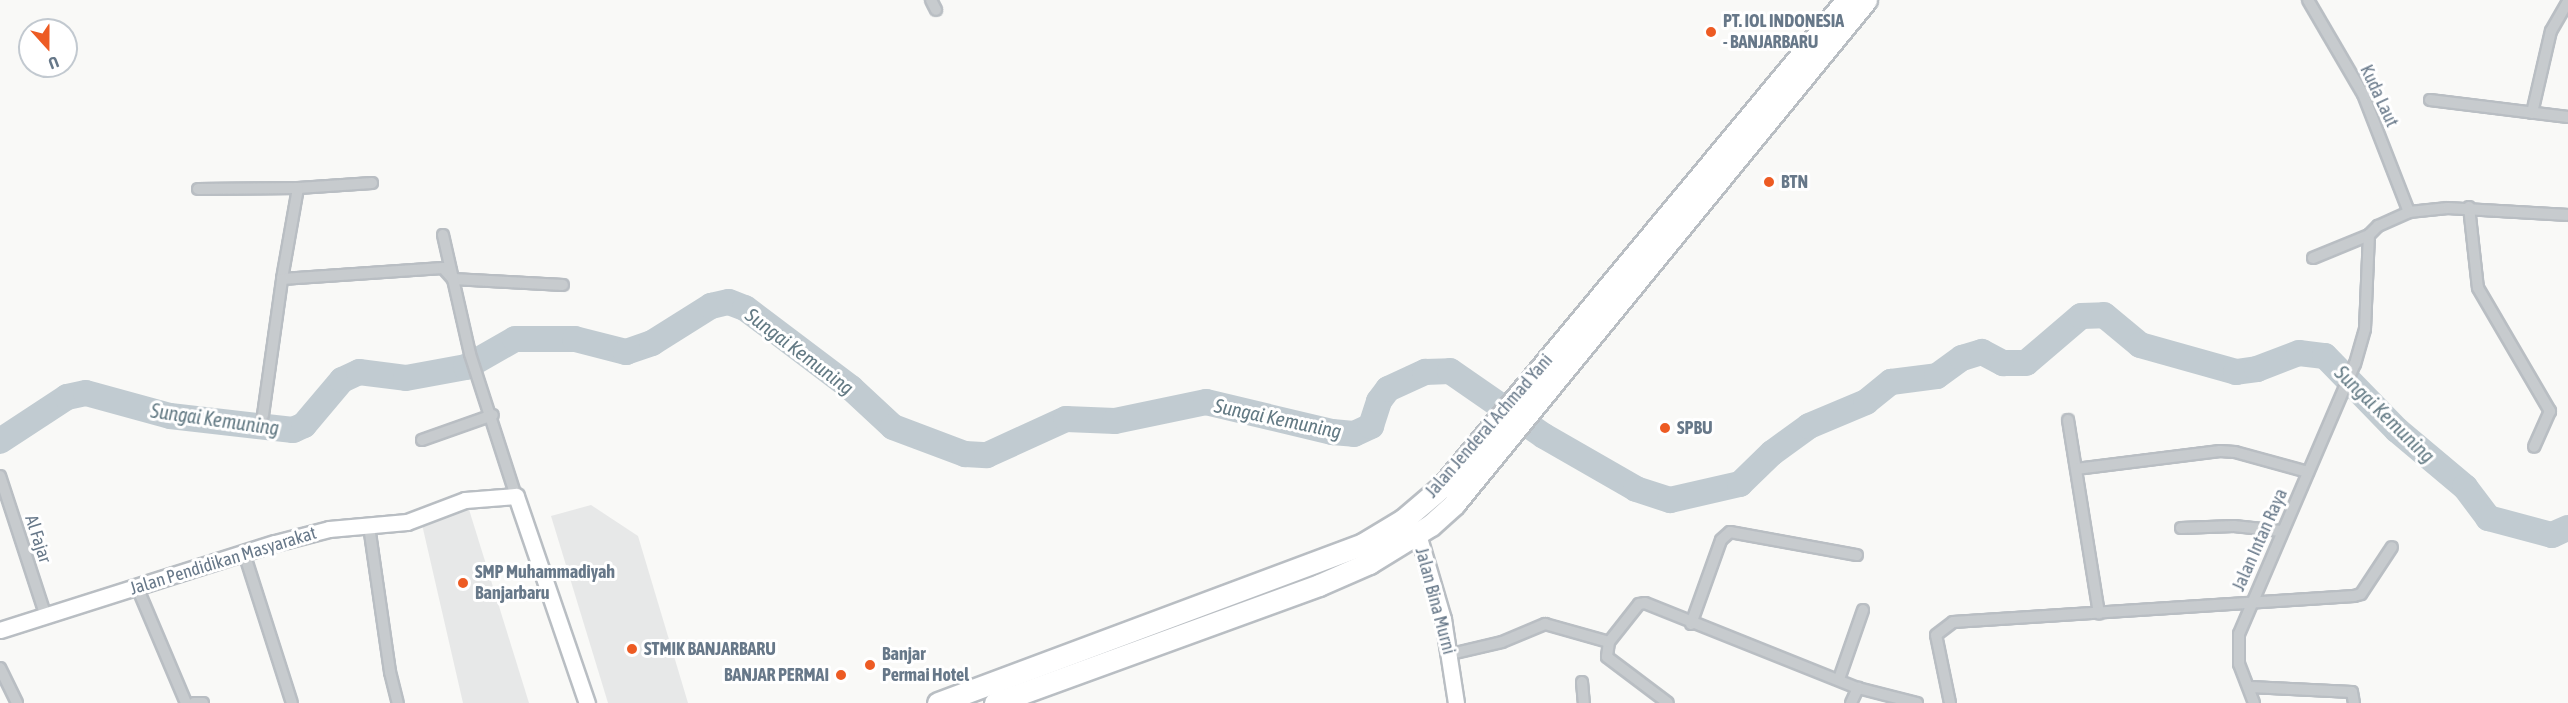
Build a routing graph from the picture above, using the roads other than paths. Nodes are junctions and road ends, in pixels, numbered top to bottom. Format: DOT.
graph roads {
  1 [pos="1847,0"];
  2 [pos="1866,0"];
  3 [pos="2308,0"];
  4 [pos="2568,1"];
  5 [pos="2430,100"];
  6 [pos="2532,113"];
  7 [pos="2568,117"];
  8 [pos="372,183"];
  9 [pos="298,188"];
  10 [pos="198,189"];
  11 [pos="2469,207"];
  12 [pos="2409,212"];
  13 [pos="2568,215"];
  14 [pos="443,235"];
  15 [pos="2369,235"];
  16 [pos="2313,258"];
  17 [pos="282,279"];
  18 [pos="453,279"];
  19 [pos="563,285"];
  20 [pos="1522,404"];
  21 [pos="263,415"];
  22 [pos="493,415"];
  23 [pos="2068,420"];
  24 [pos="1496,436"];
  25 [pos="422,440"];
  26 [pos="2534,447"];
  27 [pos="2076,469"];
  28 [pos="2308,472"];
  29 [pos="0,476"];
  30 [pos="516,496"];
  31 [pos="369,526"];
  32 [pos="2181,528"];
  33 [pos="2281,531"];
  34 [pos="1418,534"];
  35 [pos="2392,547"];
  36 [pos="244,553"];
  37 [pos="1857,555"];
  38 [pos="137,586"];
  39 [pos="2249,605"];
  40 [pos="1863,610"];
  41 [pos="45,614"];
  42 [pos="2099,614"];
  43 [pos="1691,624"];
  44 [pos="0,630"];
  45 [pos="1609,642"];
  46 [pos="1125,645"];
  47 [pos="1451,654"];
  48 [pos="0,668"];
  49 [pos="1839,679"];
  50 [pos="1582,682"];
  51 [pos="2250,687"];
  52 [pos="8,688"];
  53 [pos="1858,688"];
  54 [pos="991,697"];
  55 [pos="10,703"];
  56 [pos="17,703"];
  57 [pos="186,703"];
  58 [pos="194,703"];
  59 [pos="203,703"];
  60 [pos="292,703"];
  61 [pos="398,703"];
  62 [pos="587,703"];
  63 [pos="938,703"];
  64 [pos="1456,703"];
  65 [pos="1584,703"];
  66 [pos="1668,703"];
  67 [pos="1851,703"];
  68 [pos="1917,703"];
  69 [pos="1950,703"];
  70 [pos="2254,703"];
  71 [pos="2354,703"];
  1 -- 20 [label="highway, Jalan Jenderal Achmad Yani"];
  2 -- 20 [label="highway, Jalan Jenderal Achmad Yani"];
  3 -- 12 [label="street, Kuda Laut"];
  4 -- 6 [label="street"];
  5 -- 6 [label="street"];
  6 -- 7 [label="street"];
  8 -- 9 [label="street"];
  9 -- 10 [label="street"];
  9 -- 17 [label="street"];
  11 -- 12 [label="street"];
  11 -- 13 [label="street"];
  11 -- 26 [label="street"];
  12 -- 15 [label="street"];
  14 -- 18 [label="street"];
  15 -- 16 [label="street"];
  15 -- 28 [label="street, Jalan Intan Raya"];
  17 -- 18 [label="street"];
  17 -- 21 [label="street"];
  18 -- 19 [label="street"];
  18 -- 22 [label="street"];
  20 -- 24 [label="highway, Jalan Jenderal Achmad Yani"];
  22 -- 25 [label="street"];
  22 -- 30 [label="street"];
  23 -- 27 [label="street"];
  24 -- 34 [label="highway, Jalan Jenderal Achmad Yani"];
  24 -- 46 [label="highway, Jalan Jenderal Achmad Yani"];
  27 -- 28 [label="street"];
  27 -- 42 [label="street"];
  28 -- 33 [label="street, Jalan Intan Raya"];
  29 -- 41 [label="street, Al Fajar"];
  30 -- 31 [label="street, Jalan Pendidikan Masyarakat"];
  30 -- 62 [label="street"];
  31 -- 36 [label="street, Jalan Pendidikan Masyarakat"];
  31 -- 61 [label="street"];
  32 -- 33 [label="street"];
  33 -- 39 [label="street, Jalan Intan Raya"];
  34 -- 46 [label="highway, Jalan Jenderal Achmad Yani"];
  34 -- 47 [label="street, Jalan Bina Murni"];
  35 -- 39 [label="street"];
  36 -- 38 [label="street, Jalan Pendidikan Masyarakat"];
  36 -- 60 [label="street"];
  37 -- 43 [label="street"];
  38 -- 41 [label="street, Jalan Pendidikan Masyarakat"];
  38 -- 57 [label="street"];
  39 -- 42 [label="street"];
  39 -- 51 [label="street, Jalan Intan Raya"];
  40 -- 49 [label="street"];
  41 -- 44 [label="street, Jalan Pendidikan Masyarakat"];
  42 -- 69 [label="street"];
  43 -- 45 [label="street"];
  43 -- 49 [label="street"];
  45 -- 47 [label="street"];
  45 -- 66 [label="street"];
  46 -- 54 [label="highway, Jalan Jenderal Achmad Yani"];
  47 -- 64 [label="street, Jalan Bina Murni"];
  48 -- 52 [label="street"];
  49 -- 53 [label="street"];
  50 -- 65 [label="street"];
  51 -- 70 [label="street, Jalan Intan Raya"];
  51 -- 71 [label="street"];
  52 -- 55 [label="street"];
  52 -- 56 [label="street"];
  53 -- 67 [label="street"];
  53 -- 68 [label="street"];
  54 -- 63 [label="highway, Jalan Jenderal Achmad Yani"];
  58 -- 59 [label="street"];
}
